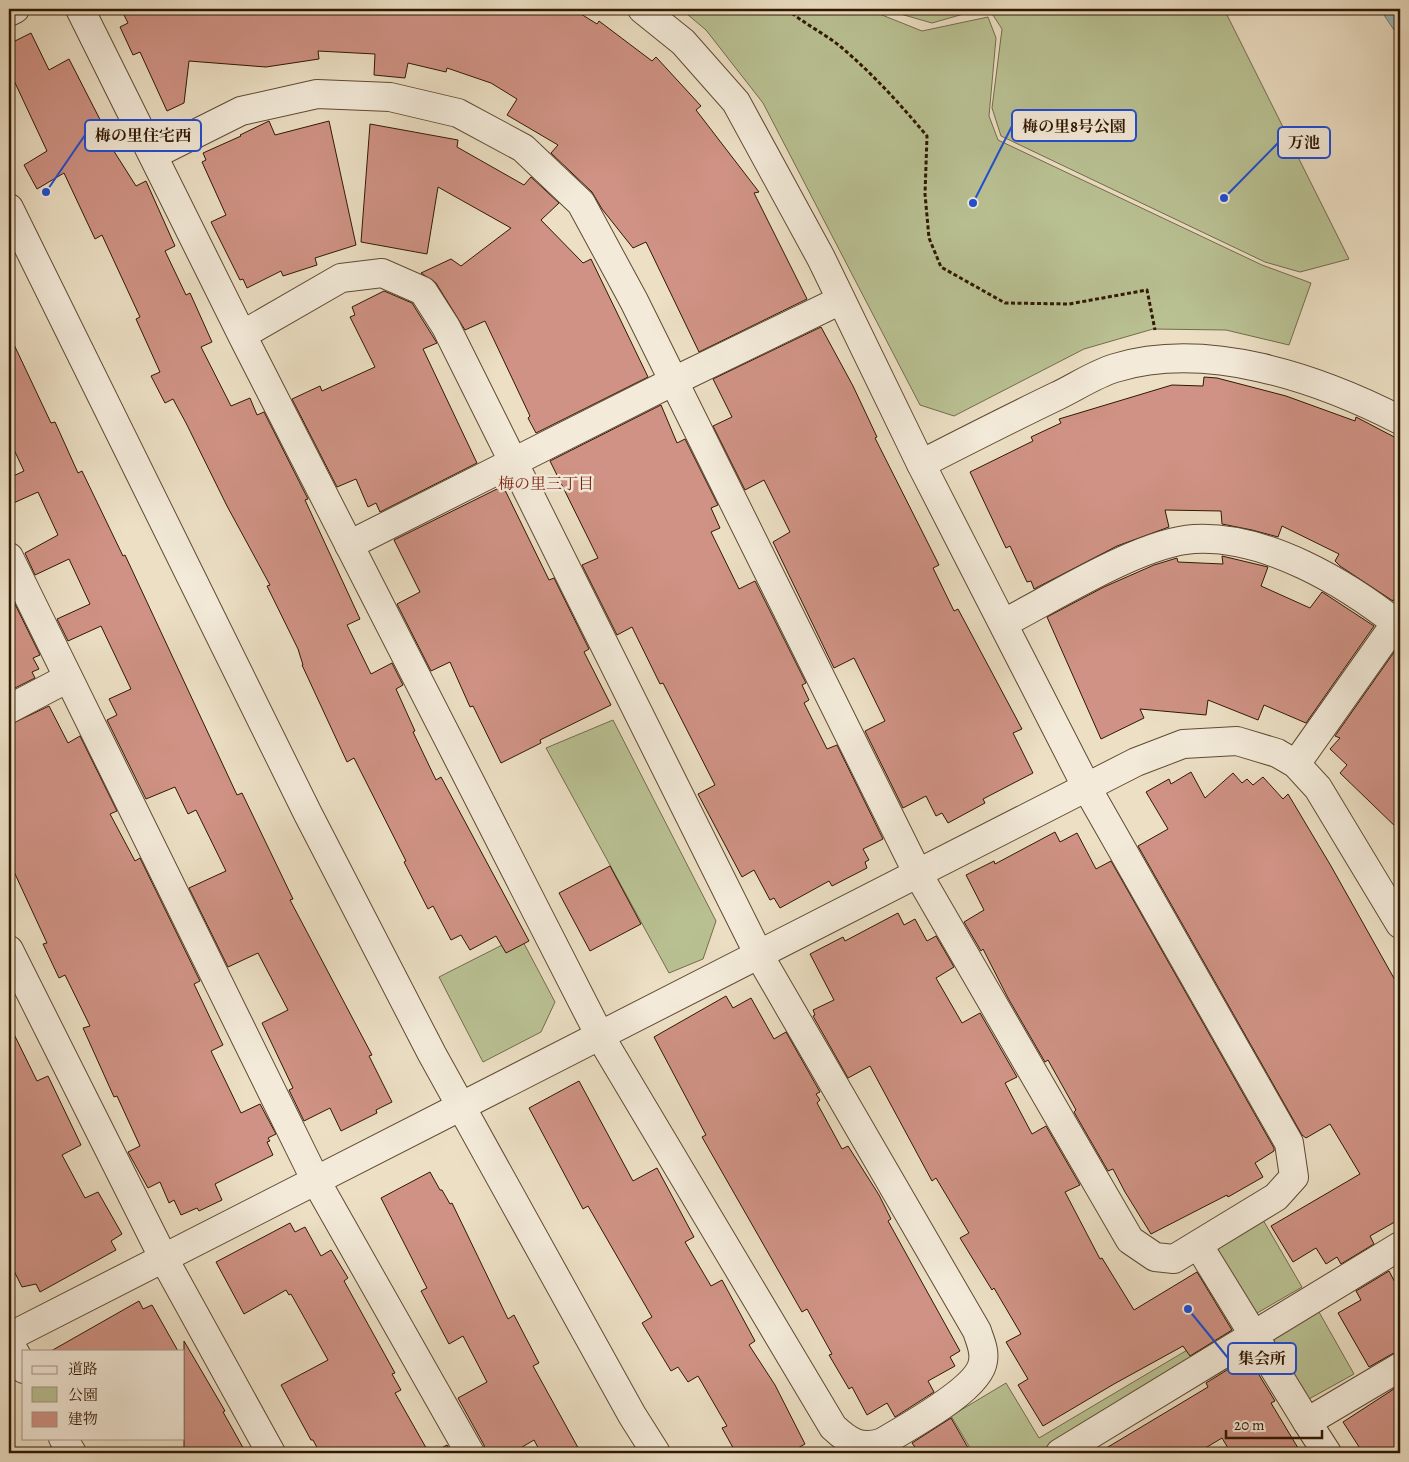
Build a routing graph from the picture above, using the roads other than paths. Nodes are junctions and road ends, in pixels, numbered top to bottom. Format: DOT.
graph roads {
  1 [pos="15,9"];
  2 [pos="80,9"];
  3 [pos="642,9"];
  4 [pos="9,12"];
  5 [pos="153,155"];
  6 [pos="9,208"];
  7 [pos="841,300"];
  8 [pos="242,335"];
  9 [pos="674,381"];
  10 [pos="1400,420"];
  11 [pos="513,462"];
  12 [pos="921,464"];
  13 [pos="349,545"];
  14 [pos="9,557"];
  15 [pos="1399,622"];
  16 [pos="1004,623"];
  17 [pos="68,678"];
  18 [pos="9,709"];
  19 [pos="1296,764"];
  20 [pos="1087,788"];
  21 [pos="918,874"];
  22 [pos="1400,924"];
  23 [pos="9,950"];
  24 [pos="759,954"];
  25 [pos="600,1036"];
  26 [pos="461,1107"];
  27 [pos="316,1181"];
  28 [pos="1199,1246"];
  29 [pos="1400,1246"];
  30 [pos="164,1258"];
  31 [pos="1252,1335"];
  32 [pos="9,1337"];
  33 [pos="9,1342"];
  34 [pos="22,1365"];
  35 [pos="1400,1367"];
  36 [pos="1307,1422"];
  37 [pos="64,1440"];
  38 [pos="866,1449"];
  39 [pos="72,1453"];
  40 [pos="271,1453"];
  41 [pos="470,1453"];
  42 [pos="656,1453"];
  43 [pos="1060,1453"];
  44 [pos="1327,1453"];
  1 -- 4 [label="street"];
  2 -- 5 [label="street"];
  3 -- 7 [label="street"];
  5 -- 8 [label="street"];
  5 -- 9 [label="street"];
  6 -- 26 [label="street"];
  7 -- 9 [label="street"];
  7 -- 12 [label="street"];
  8 -- 11 [label="street"];
  8 -- 13 [label="street"];
  9 -- 11 [label="street"];
  9 -- 21 [label="street"];
  10 -- 12 [label="street"];
  11 -- 13 [label="street"];
  11 -- 24 [label="street"];
  12 -- 16 [label="street"];
  13 -- 25 [label="street"];
  14 -- 17 [label="street"];
  15 -- 16 [label="street"];
  15 -- 19 [label="street"];
  16 -- 20 [label="street"];
  17 -- 18 [label="street"];
  17 -- 27 [label="street"];
  19 -- 20 [label="street"];
  19 -- 22 [label="street"];
  20 -- 21 [label="street"];
  20 -- 28 [label="street"];
  21 -- 24 [label="street"];
  21 -- 28 [label="street"];
  23 -- 30 [label="street"];
  24 -- 25 [label="street"];
  24 -- 38 [label="street"];
  25 -- 26 [label="street"];
  25 -- 38 [label="street"];
  26 -- 27 [label="street"];
  26 -- 42 [label="street"];
  27 -- 30 [label="street"];
  27 -- 41 [label="street"];
  28 -- 31 [label="street"];
  29 -- 31 [label="street"];
  30 -- 32 [label="street"];
  30 -- 40 [label="street"];
  31 -- 36 [label="street"];
  31 -- 43 [label="street"];
  33 -- 34 [label="street"];
  35 -- 36 [label="street"];
  36 -- 44 [label="street"];
  37 -- 39 [label="street"];
}
